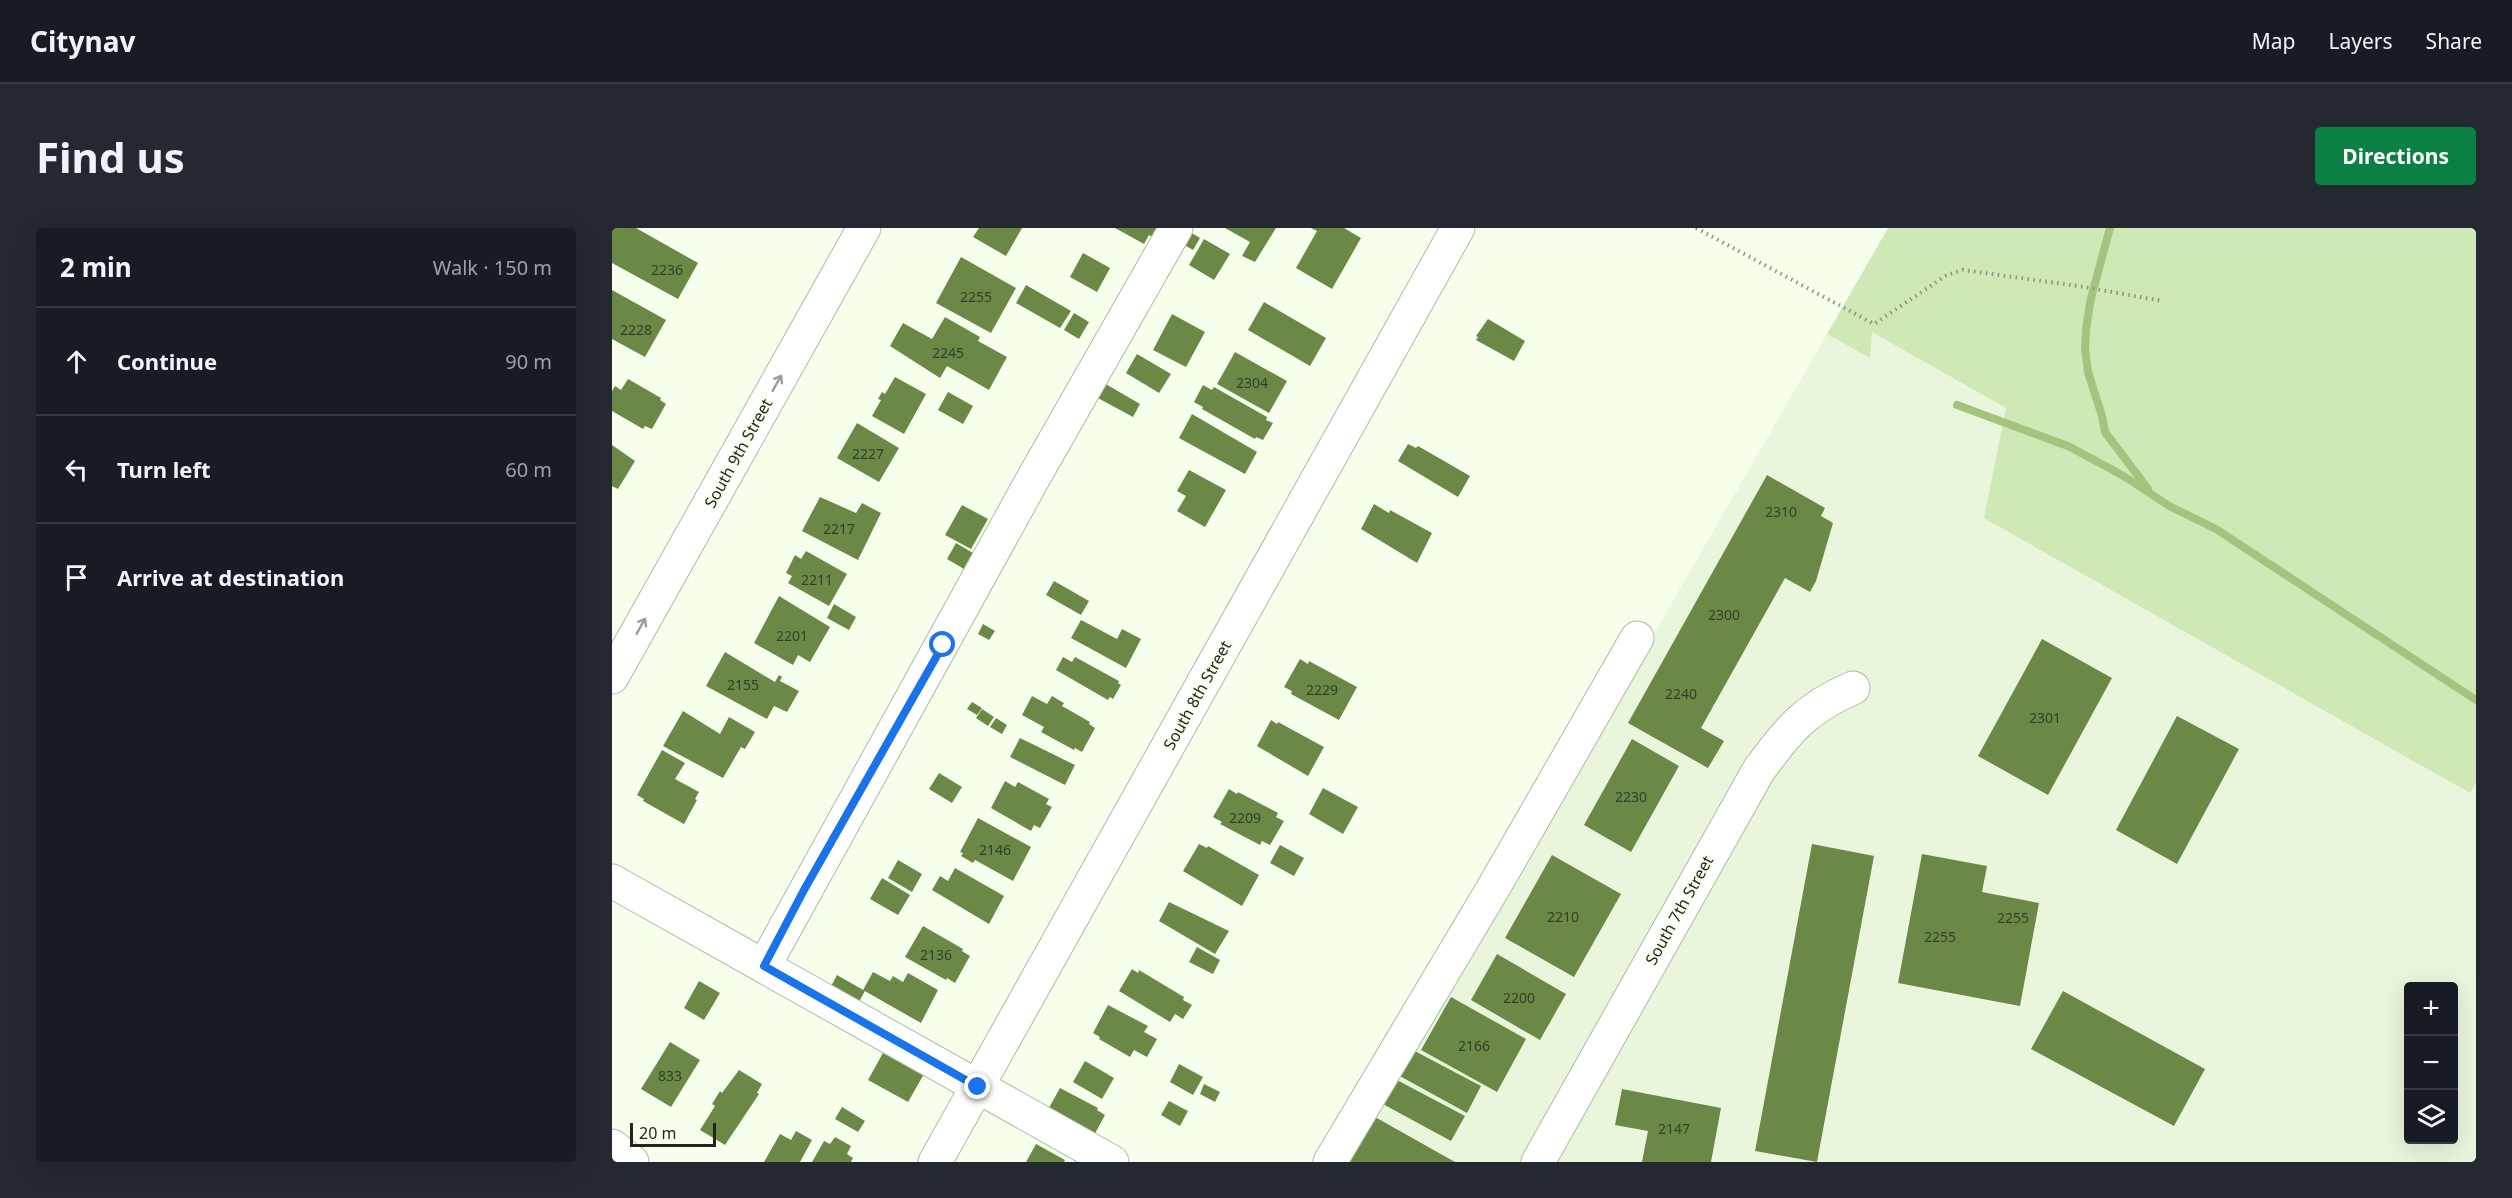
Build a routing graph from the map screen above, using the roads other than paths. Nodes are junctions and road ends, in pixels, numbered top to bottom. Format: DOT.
graph roads {
  1 [pos="864,228"];
  2 [pos="1176,228"];
  3 [pos="1458,228"];
  4 [pos="1637,638"];
  5 [pos="612,677"];
  6 [pos="1853,688"];
  7 [pos="612,881"];
  8 [pos="764,966"];
  9 [pos="978,1087"];
  10 [pos="612,1146"];
  11 [pos="612,1159"];
  12 [pos="620,1162"];
  13 [pos="632,1162"];
  14 [pos="935,1162"];
  15 [pos="1112,1162"];
  16 [pos="1330,1162"];
  17 [pos="1538,1162"];
  5 -- 1 [label="street, South 9th Street, one-way"];
  2 -- 8 [label="street"];
  3 -- 9 [label="street, South 8th Street"];
  4 -- 16 [label="street"];
  6 -- 17 [label="street, South 7th Street"];
  7 -- 8 [label="street"];
  8 -- 9 [label="street"];
  9 -- 14 [label="street, South 8th Street"];
  9 -- 15 [label="street"];
  10 -- 13 [label="street"];
  11 -- 12 [label="street"];
}
